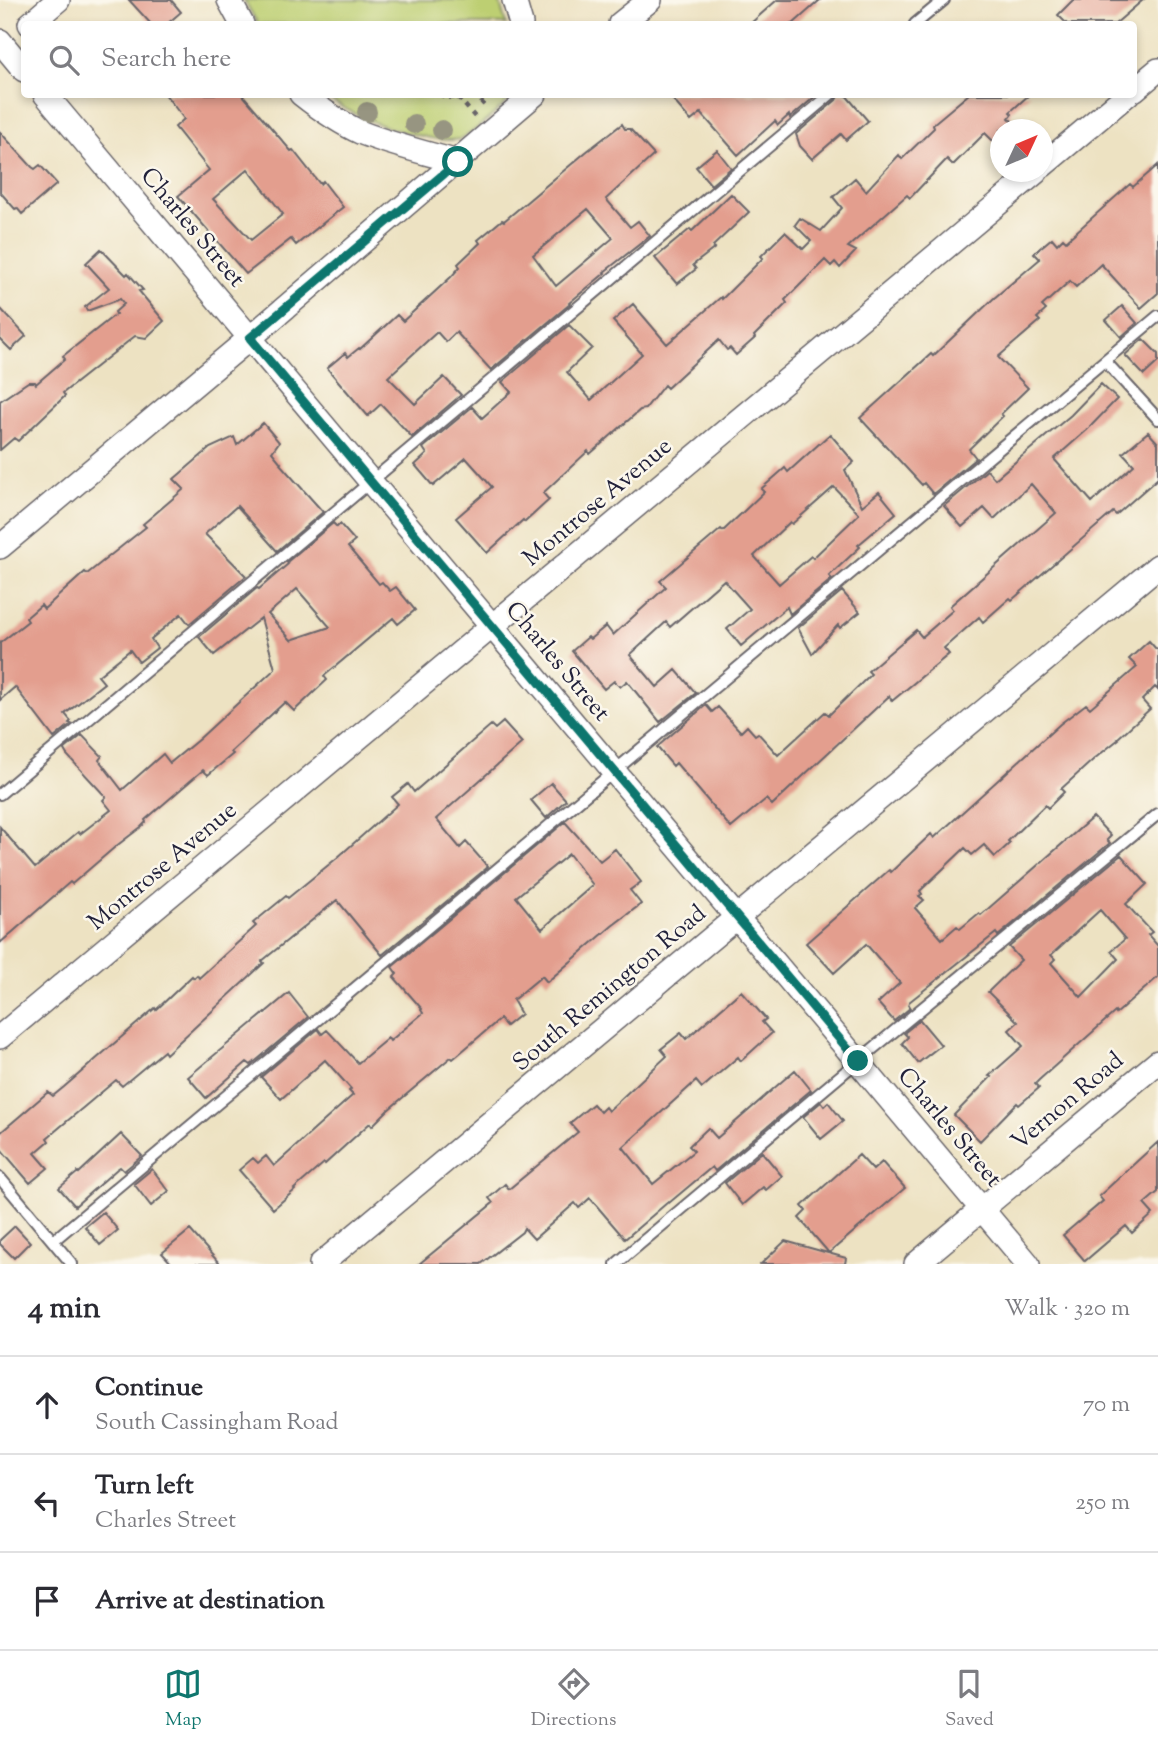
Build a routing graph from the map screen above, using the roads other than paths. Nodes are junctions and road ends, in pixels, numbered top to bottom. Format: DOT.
graph roads {
  1 [pos="58,0"];
  2 [pos="229,0"];
  3 [pos="513,0"];
  4 [pos="650,0"];
  5 [pos="944,0"];
  6 [pos="34,21"];
  7 [pos="240,21"];
  8 [pos="520,21"];
  9 [pos="624,21"];
  10 [pos="919,21"];
  11 [pos="21,31"];
  12 [pos="1,46"];
  13 [pos="21,67"];
  14 [pos="1158,70"];
  15 [pos="1137,87"];
  16 [pos="48,98"];
  17 [pos="306,98"];
  18 [pos="530,98"];
  19 [pos="826,98"];
  20 [pos="1123,98"];
  21 [pos="1053,157"];
  22 [pos="458,162"];
  23 [pos="1024,182"];
  24 [pos="1158,316"];
  25 [pos="250,338"];
  26 [pos="1105,361"];
  27 [pos="1158,419"];
  28 [pos="371,482"];
  29 [pos="0,547"];
  30 [pos="1158,566"];
  31 [pos="492,626"];
  32 [pos="614,771"];
  33 [pos="0,794"];
  34 [pos="1158,814"];
  35 [pos="737,917"];
  36 [pos="0,1037"];
  37 [pos="858,1061"];
  38 [pos="1158,1062"];
  39 [pos="0,1178"];
  40 [pos="982,1209"];
  41 [pos="52,1241"];
  42 [pos="72,1264"];
  43 [pos="321,1264"];
  44 [pos="616,1264"];
  45 [pos="916,1264"];
  46 [pos="1028,1264"];
  1 -- 6 [label="street"];
  2 -- 7 [label="street"];
  3 -- 8 [label="street"];
  4 -- 9 [label="street"];
  5 -- 10 [label="lane"];
  11 -- 12 [label="street"];
  12 -- 13 [label="street"];
  14 -- 15 [label="street"];
  16 -- 25 [label="street, Charles Street"];
  17 -- 22 [label="street"];
  18 -- 22 [label="street"];
  19 -- 28 [label="lane"];
  20 -- 21 [label="street"];
  22 -- 25 [label="street"];
  23 -- 31 [label="street, Montrose Avenue"];
  24 -- 26 [label="lane"];
  25 -- 28 [label="street, Charles Street"];
  25 -- 29 [label="street"];
  26 -- 27 [label="lane"];
  26 -- 32 [label="lane"];
  28 -- 31 [label="street, Charles Street"];
  28 -- 33 [label="lane"];
  30 -- 35 [label="street, South Remington Road"];
  31 -- 32 [label="street, Charles Street"];
  31 -- 36 [label="street, Montrose Avenue"];
  32 -- 35 [label="street, Charles Street"];
  32 -- 41 [label="lane"];
  34 -- 37 [label="lane"];
  35 -- 37 [label="street, Charles Street"];
  35 -- 43 [label="street, South Remington Road"];
  37 -- 40 [label="street, Charles Street"];
  37 -- 44 [label="lane"];
  38 -- 40 [label="street, Vernon Road"];
  39 -- 41 [label="lane"];
  40 -- 45 [label="street, Vernon Road"];
  40 -- 46 [label="street, Charles Street"];
  41 -- 42 [label="lane"];
}
